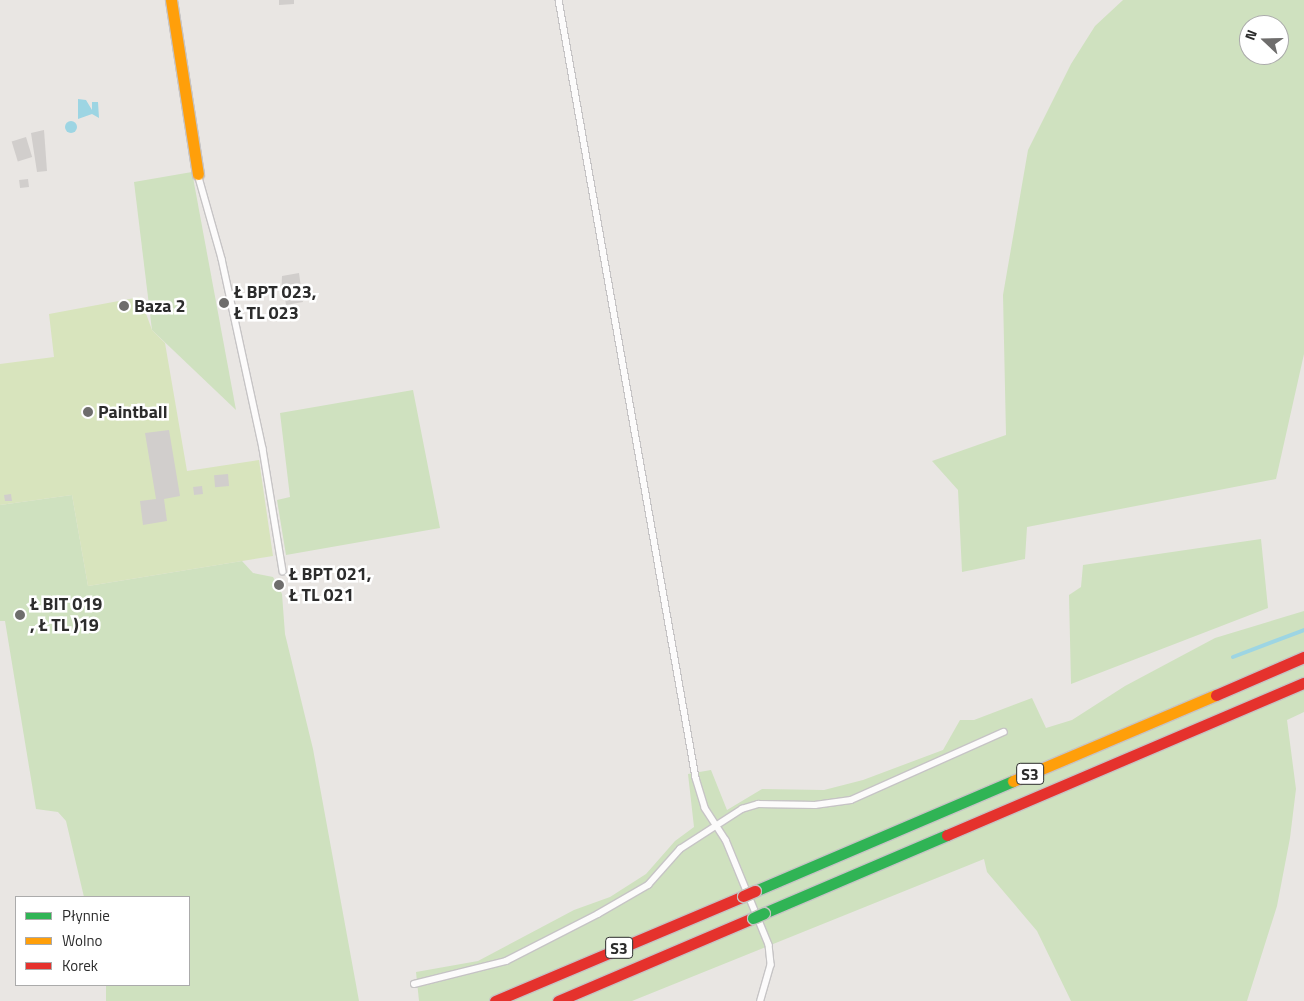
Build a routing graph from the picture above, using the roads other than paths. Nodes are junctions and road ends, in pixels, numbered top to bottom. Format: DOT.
graph roads {
  1 [pos="171,0"];
  2 [pos="559,0"];
  3 [pos="198,174"];
  4 [pos="283,571"];
  5 [pos="1304,657"];
  6 [pos="1304,683"];
  7 [pos="1004,732"];
  8 [pos="715,824"];
  9 [pos="414,984"];
  10 [pos="495,1001"];
  11 [pos="558,1001"];
  12 [pos="761,1001"];
  1 -- 3 [label="main road"];
  2 -- 8 [label="lane"];
  3 -- 4 [label="lane"];
  5 -- 10 [label="main road, S3, bridge"];
  6 -- 11 [label="main road, S3, bridge"];
  7 -- 8 [label="lane"];
  8 -- 9 [label="lane"];
  8 -- 12 [label="lane"];
}
